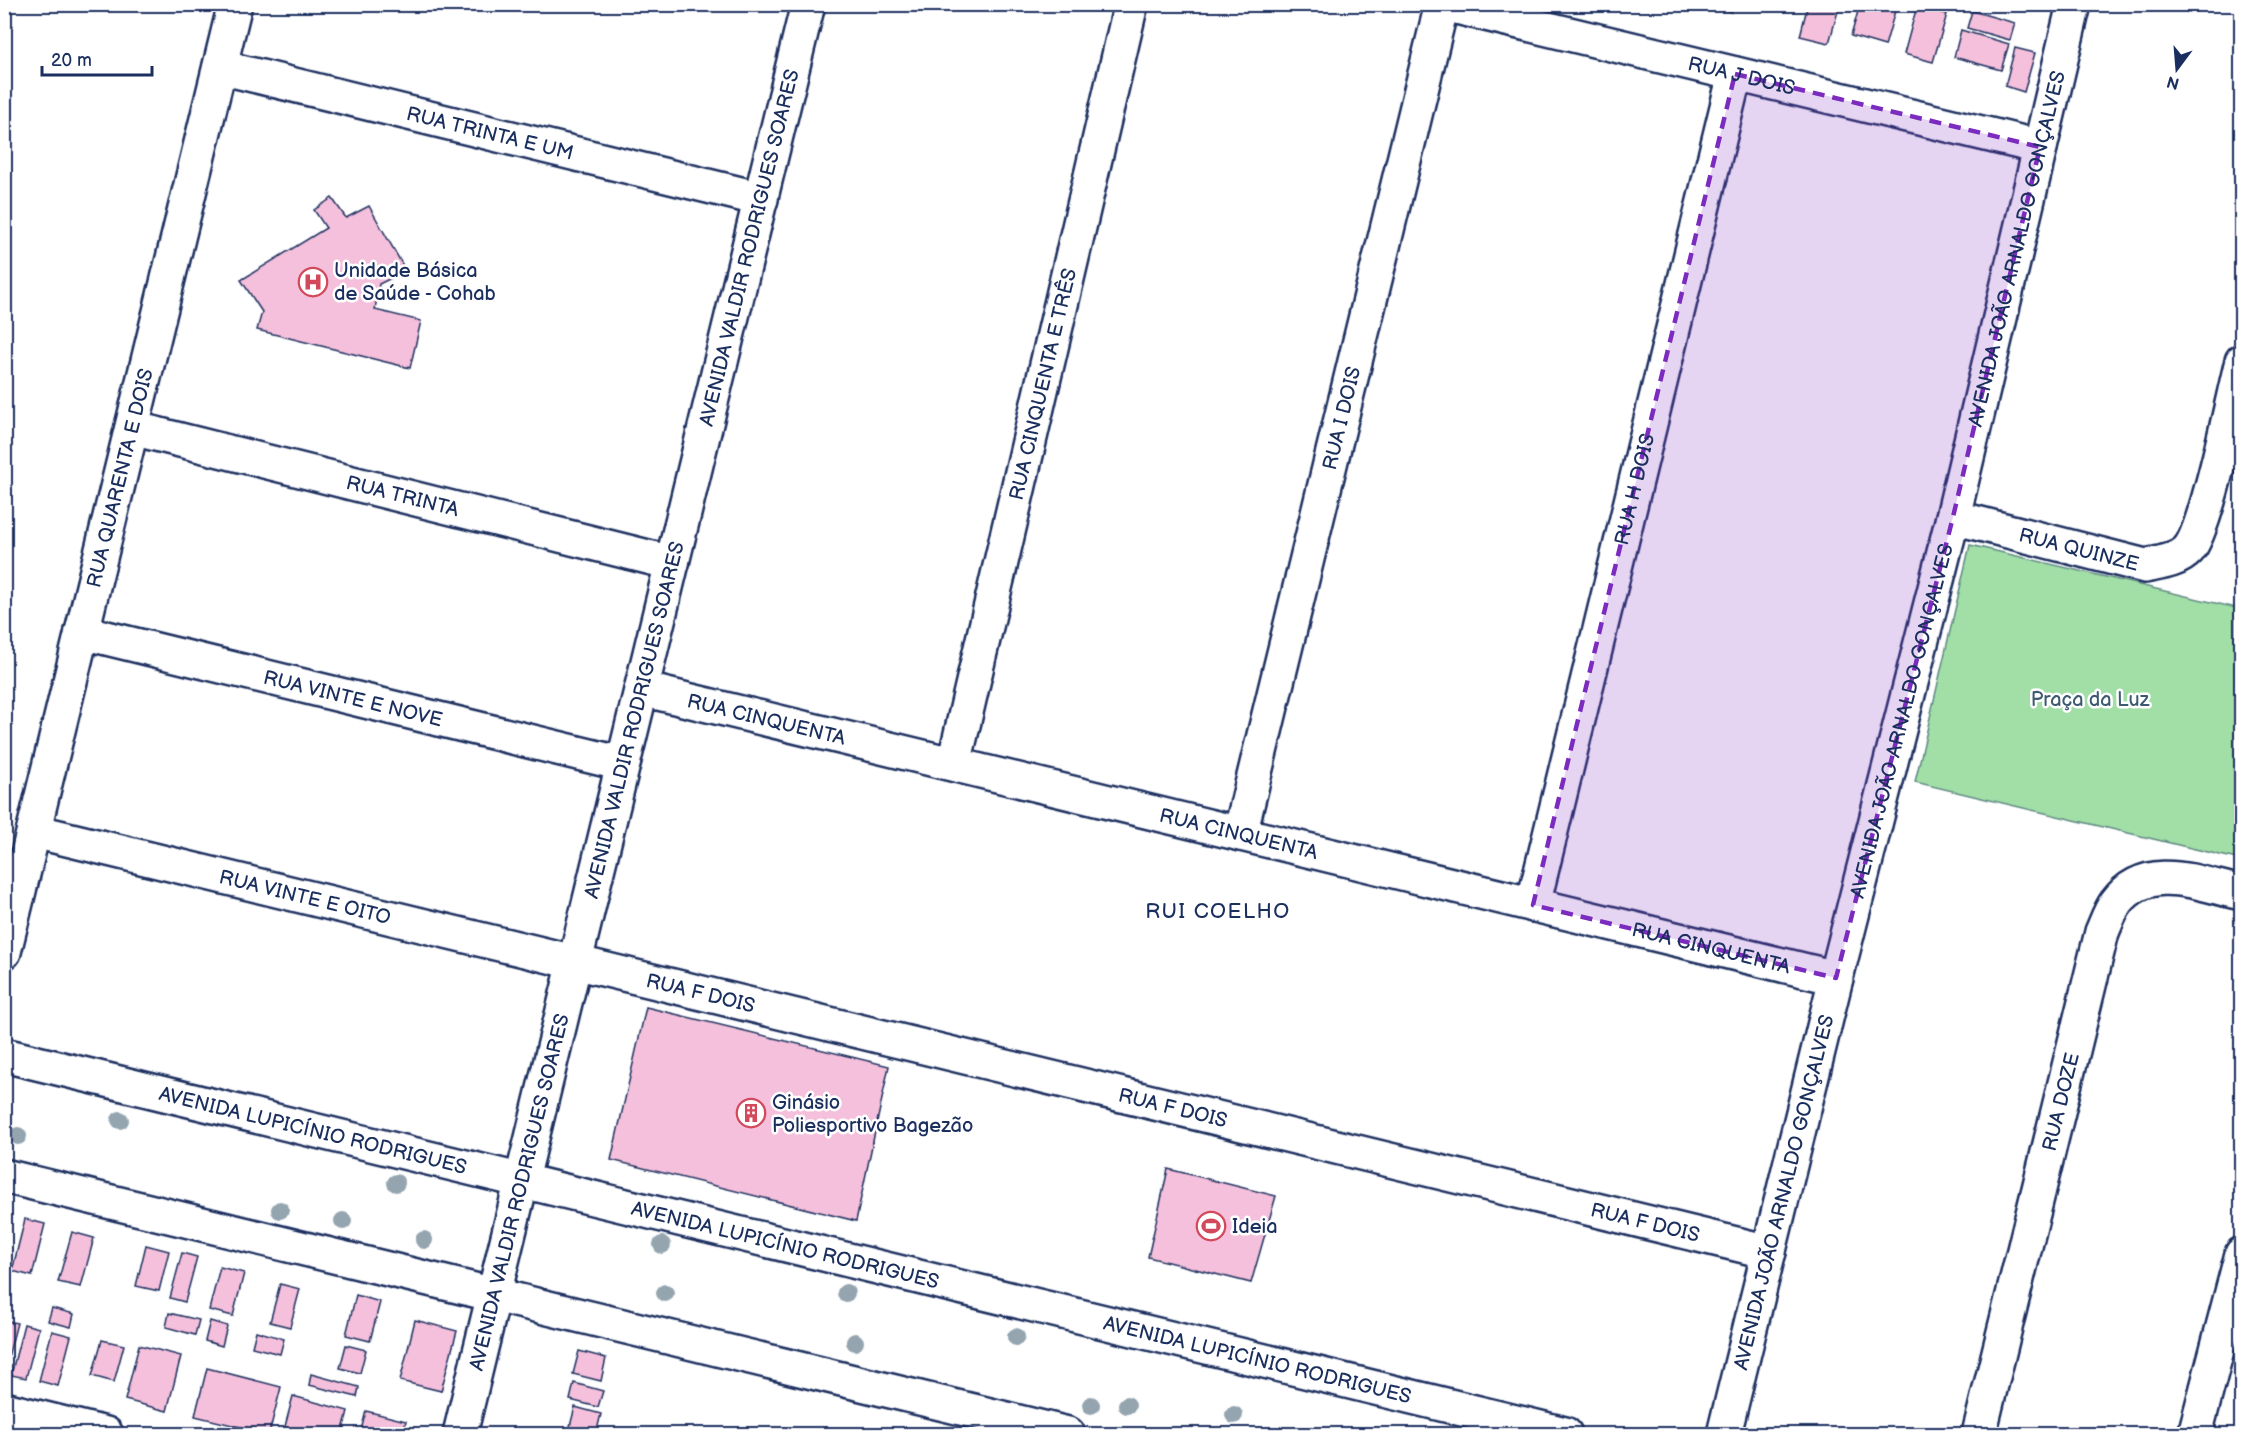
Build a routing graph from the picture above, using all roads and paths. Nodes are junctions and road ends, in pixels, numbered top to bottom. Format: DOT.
graph roads {
  1 [pos="235,4"];
  2 [pos="808,4"];
  3 [pos="1131,4"];
  4 [pos="1443,4"];
  5 [pos="2074,4"];
  6 [pos="220,67"];
  7 [pos="1736,74"];
  8 [pos="2040,147"];
  9 [pos="761,199"];
  10 [pos="2241,361"];
  11 [pos="132,428"];
  12 [pos="1953,517"];
  13 [pos="672,563"];
  14 [pos="82,632"];
  15 [pos="642,689"];
  16 [pos="623,764"];
  17 [pos="954,764"];
  18 [pos="34,831"];
  19 [pos="1240,834"];
  20 [pos="2241,893"];
  21 [pos="1533,905"];
  22 [pos="4,952"];
  23 [pos="575,962"];
  24 [pos="1836,978"];
  25 [pos="4,1055"];
  26 [pos="4,1176"];
  27 [pos="522,1180"];
  28 [pos="1769,1252"];
  29 [pos="2241,1254"];
  30 [pos="494,1295"];
  31 [pos="4,1409"];
  32 [pos="106,1434"];
  33 [pos="460,1434"];
  34 [pos="1068,1434"];
  35 [pos="1565,1434"];
  36 [pos="1724,1434"];
  37 [pos="1979,1434"];
  38 [pos="2195,1434"];
  1 -- 6 [label="street, RUA QUARENTA E DOIS"];
  2 -- 9 [label="street, AVENIDA VALDIR RODRIGUES SOARES"];
  3 -- 17 [label="street, RUA CINQUENTA E TRÊS"];
  4 -- 7 [label="street, RUA J DOIS"];
  4 -- 19 [label="street, RUA I DOIS"];
  5 -- 8 [label="street, AVENIDA JOÃO ARNALDO GONÇALVES"];
  6 -- 9 [label="street, RUA TRINTA E UM"];
  6 -- 11 [label="street, RUA QUARENTA E DOIS"];
  7 -- 8 [label="street, RUA J DOIS"];
  7 -- 21 [label="street, RUA H DOIS"];
  8 -- 12 [label="street, AVENIDA JOÃO ARNALDO GONÇALVES"];
  9 -- 13 [label="street, AVENIDA VALDIR RODRIGUES SOARES"];
  10 -- 12 [label="street, RUA QUINZE"];
  11 -- 13 [label="street, RUA TRINTA"];
  11 -- 14 [label="street, RUA QUARENTA E DOIS"];
  12 -- 24 [label="street, AVENIDA JOÃO ARNALDO GONÇALVES"];
  13 -- 15 [label="street, AVENIDA VALDIR RODRIGUES SOARES"];
  14 -- 16 [label="street, RUA VINTE E NOVE"];
  14 -- 18 [label="street, RUA QUARENTA E DOIS"];
  15 -- 16 [label="street, AVENIDA VALDIR RODRIGUES SOARES"];
  15 -- 17 [label="street, RUA CINQUENTA"];
  16 -- 23 [label="street, AVENIDA VALDIR RODRIGUES SOARES"];
  17 -- 19 [label="street, RUA CINQUENTA"];
  18 -- 22 [label="street, RUA QUARENTA E DOIS"];
  18 -- 23 [label="street, RUA VINTE E OITO"];
  19 -- 21 [label="street, RUA CINQUENTA"];
  20 -- 37 [label="street, RUA DOZE"];
  21 -- 24 [label="street, RUA CINQUENTA"];
  23 -- 27 [label="street, AVENIDA VALDIR RODRIGUES SOARES"];
  23 -- 28 [label="street, RUA F DOIS"];
  24 -- 28 [label="street, AVENIDA JOÃO ARNALDO GONÇALVES"];
  25 -- 27 [label="street, AVENIDA LUPICÍNIO RODRIGUES"];
  26 -- 30 [label="street"];
  27 -- 30 [label="street, AVENIDA VALDIR RODRIGUES SOARES"];
  27 -- 35 [label="street, AVENIDA LUPICÍNIO RODRIGUES"];
  28 -- 36 [label="street, AVENIDA JOÃO ARNALDO GONÇALVES"];
  29 -- 38 [label="street"];
  30 -- 33 [label="street, AVENIDA VALDIR RODRIGUES SOARES"];
  30 -- 34 [label="street"];
  31 -- 32 [label="street"];
}
